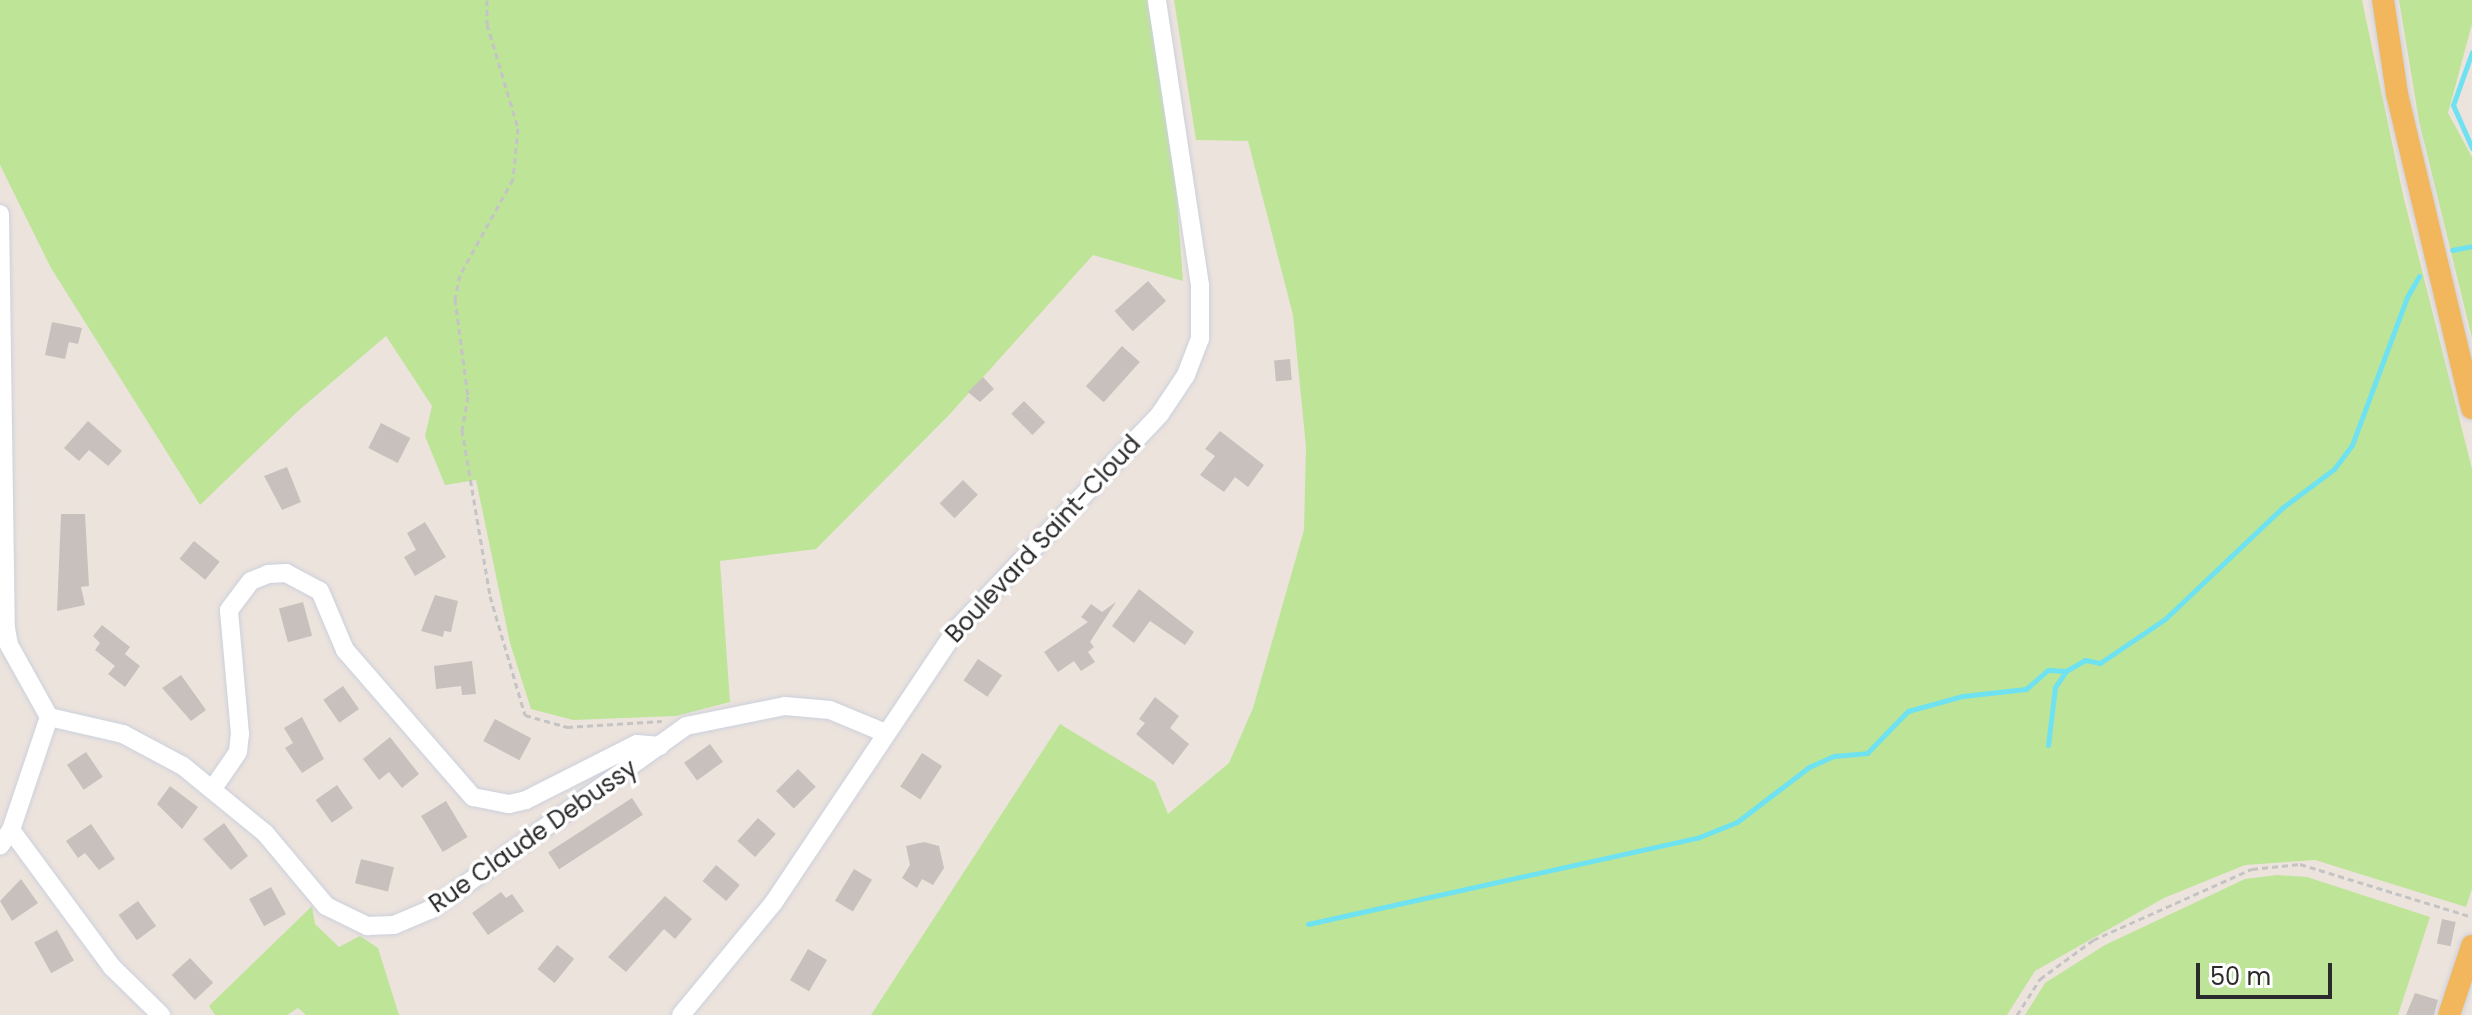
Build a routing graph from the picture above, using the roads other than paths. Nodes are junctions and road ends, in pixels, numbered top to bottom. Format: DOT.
graph roads {
  1 [pos="1157,0"];
  2 [pos="2383,0"];
  3 [pos="0,214"];
  4 [pos="2472,408"];
  5 [pos="3,608"];
  6 [pos="4,648"];
  7 [pos="49,717"];
  8 [pos="883,732"];
  9 [pos="660,746"];
  10 [pos="214,787"];
  11 [pos="5,838"];
  12 [pos="2472,946"];
  13 [pos="161,1015"];
  14 [pos="681,1015"];
  15 [pos="2449,1015"];
  1 -- 8 [label="street, Boulevard Saint-Cloud"];
  2 -- 4 [label="main road"];
  3 -- 5 [label="street"];
  5 -- 6 [label="street"];
  6 -- 7 [label="street"];
  7 -- 10 [label="street, Rue Claude Debussy"];
  7 -- 11 [label="street"];
  8 -- 9 [label="street, Rue Claude Debussy"];
  8 -- 14 [label="street, Boulevard Saint-Cloud"];
  9 -- 10 [label="street, Rue Claude Debussy"];
  9 -- 10 [label="street"];
  11 -- 13 [label="street"];
  12 -- 15 [label="main road"];
}
